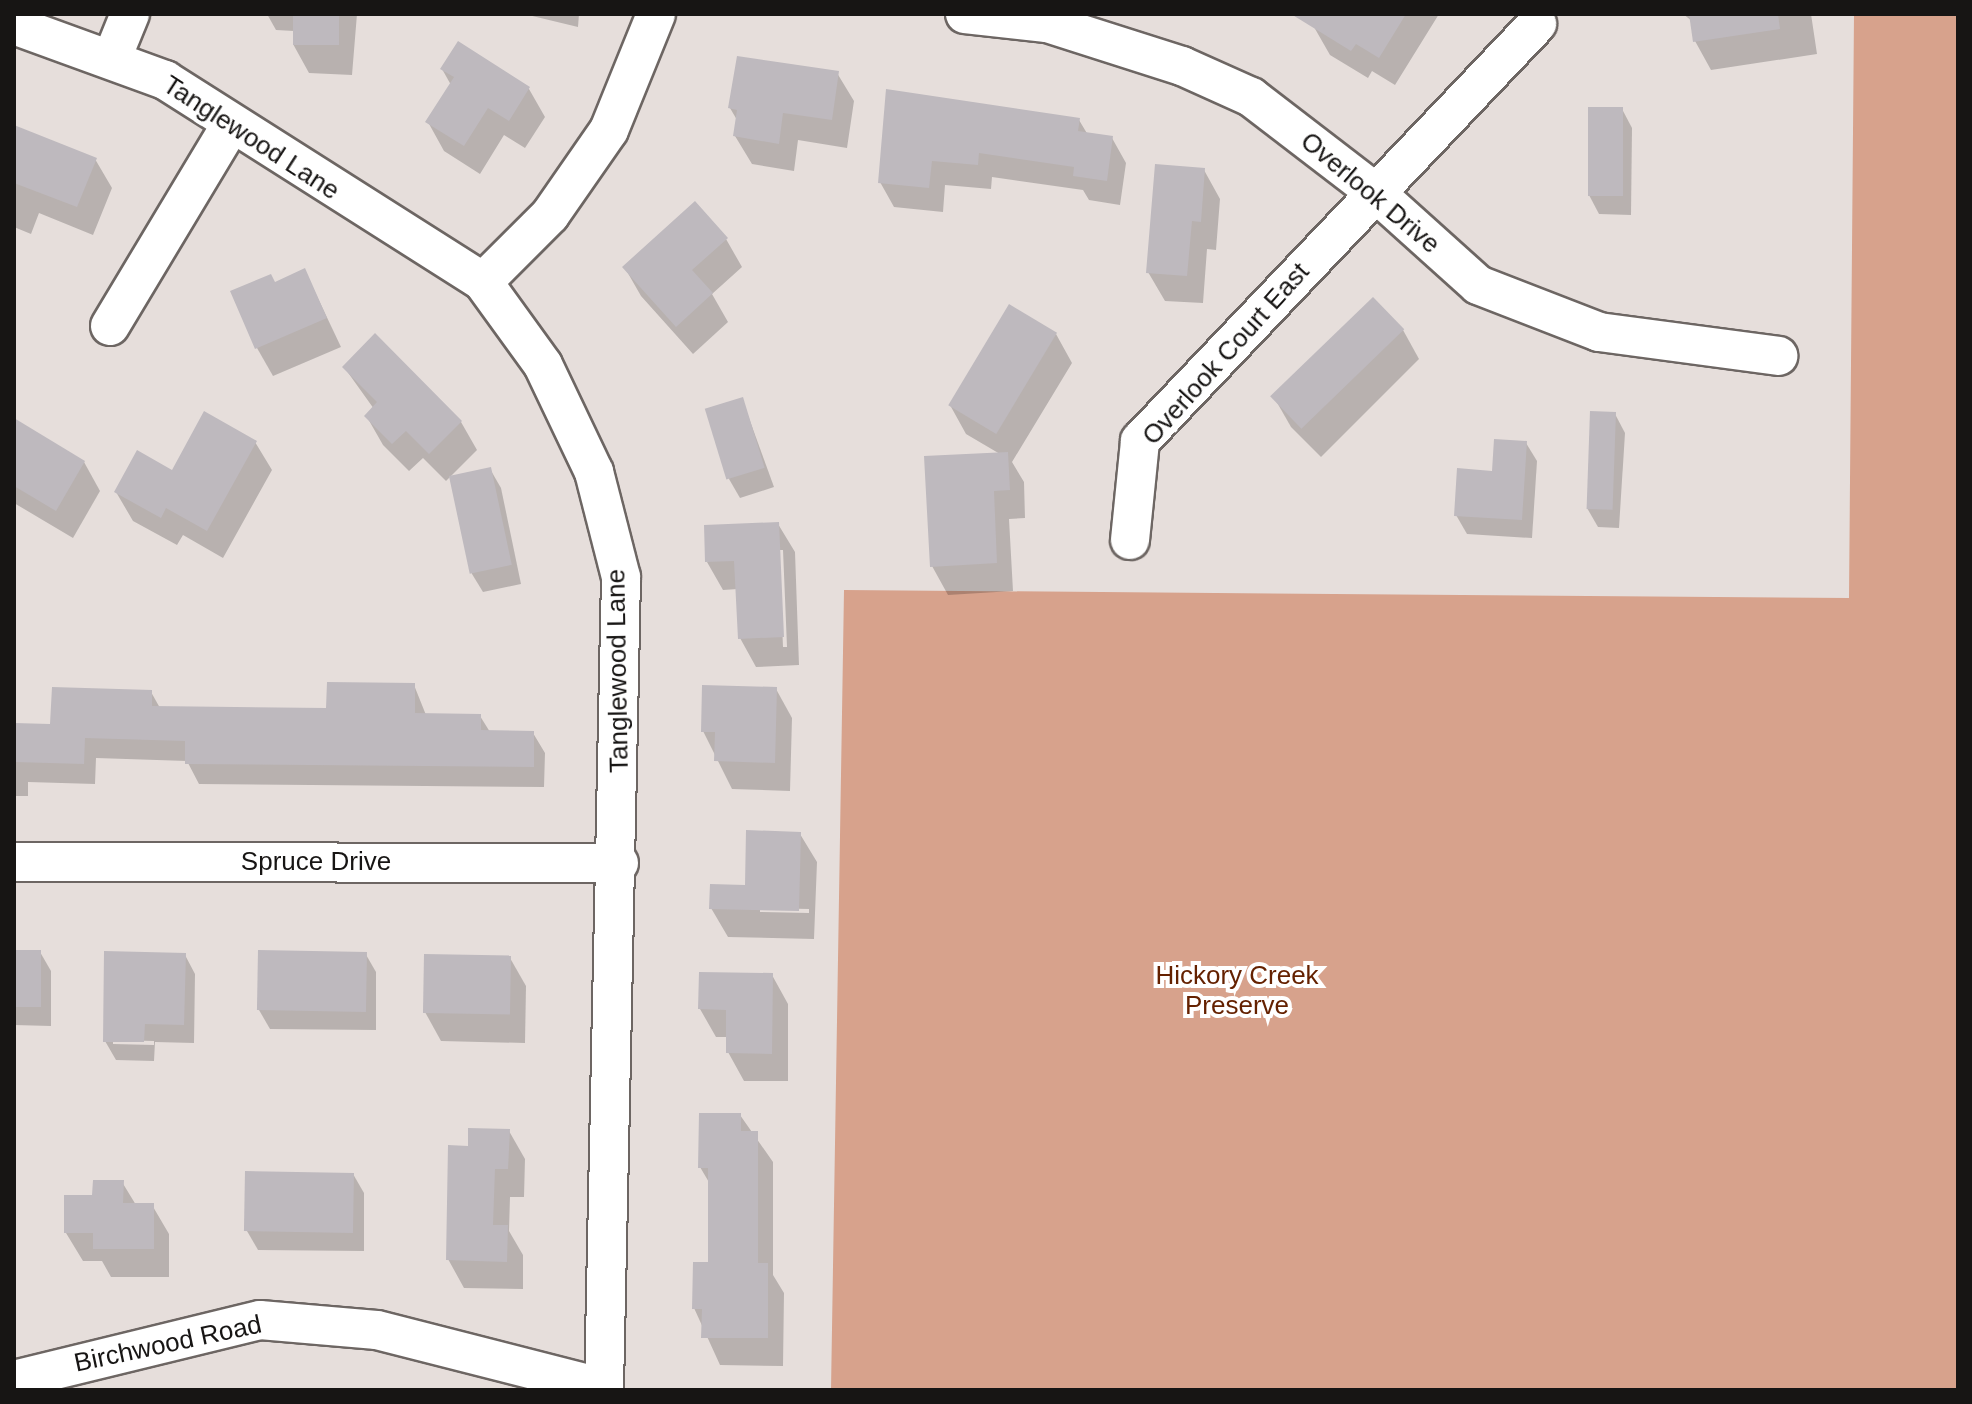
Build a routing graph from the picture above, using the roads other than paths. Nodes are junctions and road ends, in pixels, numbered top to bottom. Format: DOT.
graph roads {
  1 [pos="130,14"];
  2 [pos="656,14"];
  3 [pos="965,14"];
  4 [pos="1537,24"];
  5 [pos="14,25"];
  6 [pos="112,58"];
  7 [pos="231,125"];
  8 [pos="1376,193"];
  9 [pos="483,282"];
  10 [pos="110,326"];
  11 [pos="1778,356"];
  12 [pos="1130,540"];
  13 [pos="14,862"];
  14 [pos="619,863"];
  15 [pos="14,1380"];
  16 [pos="604,1389"];
  1 -- 6 [label="street"];
  2 -- 9 [label="street"];
  3 -- 8 [label="street, Overlook Drive"];
  4 -- 8 [label="street, Overlook Court East"];
  5 -- 6 [label="street, Tanglewood Lane"];
  6 -- 7 [label="street, Tanglewood Lane"];
  7 -- 9 [label="street, Tanglewood Lane"];
  7 -- 10 [label="street"];
  8 -- 11 [label="street, Overlook Drive"];
  8 -- 12 [label="street, Overlook Court East"];
  9 -- 14 [label="street, Tanglewood Lane"];
  13 -- 14 [label="street, Spruce Drive"];
  14 -- 16 [label="street, Tanglewood Lane"];
  15 -- 16 [label="street, Birchwood Road"];
}
